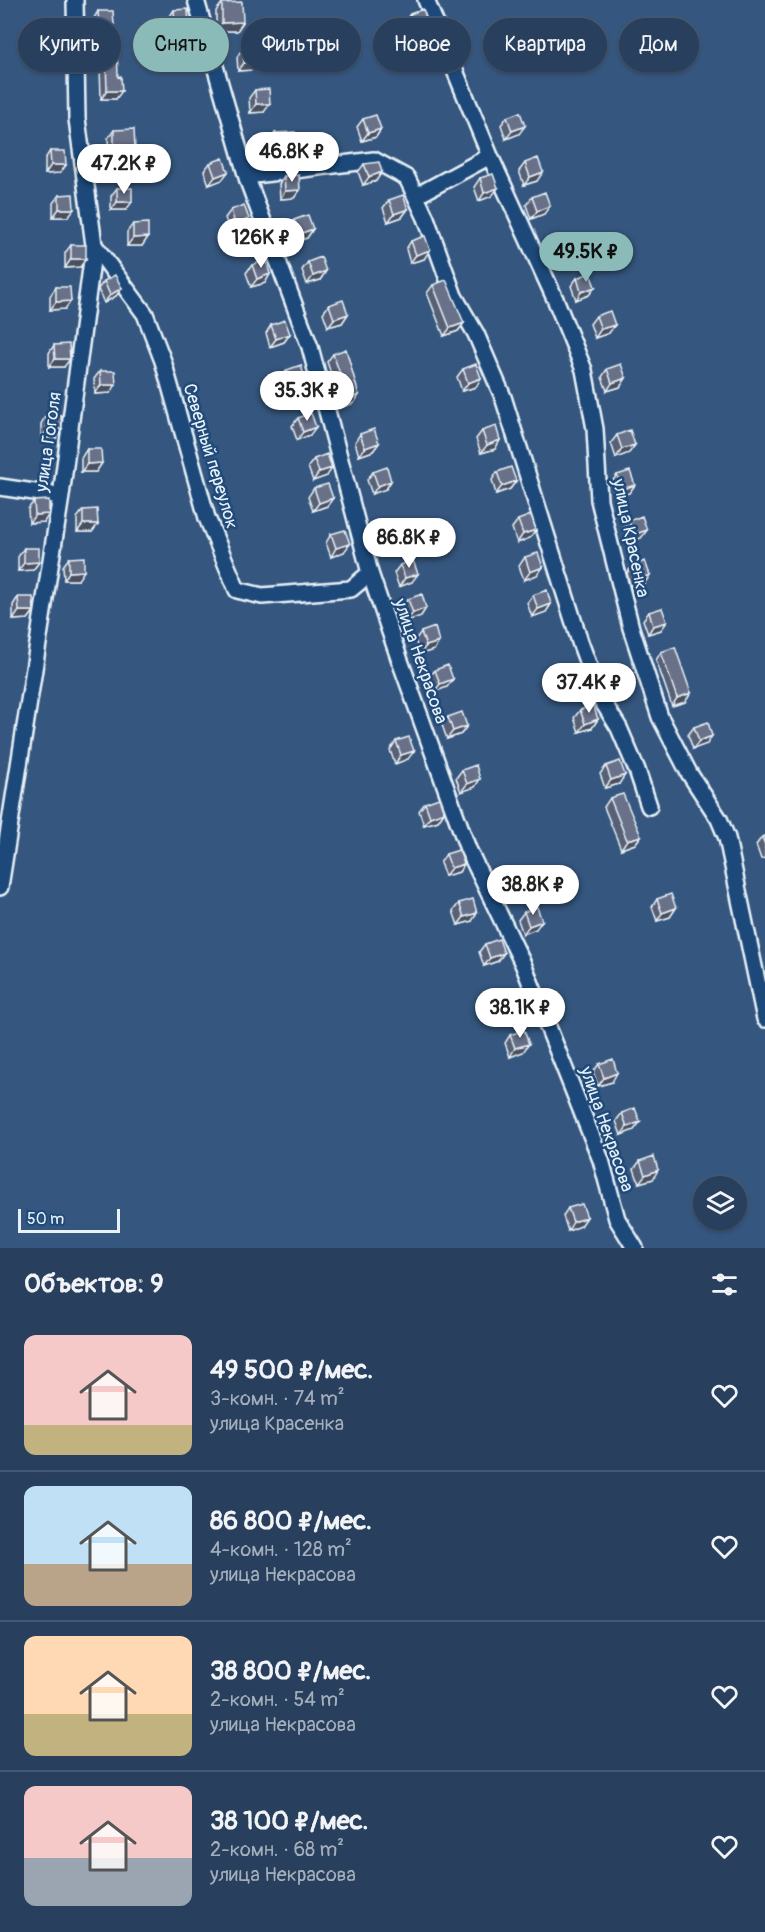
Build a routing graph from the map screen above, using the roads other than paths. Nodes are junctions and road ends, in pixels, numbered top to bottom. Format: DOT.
graph roads {
  1 [pos="75,0"];
  2 [pos="196,0"];
  3 [pos="426,0"];
  4 [pos="490,156"];
  5 [pos="247,176"];
  6 [pos="416,196"];
  7 [pos="94,245"];
  8 [pos="0,487"];
  9 [pos="61,496"];
  10 [pos="370,573"];
  11 [pos="649,806"];
  12 [pos="0,886"];
  13 [pos="765,1019"];
  14 [pos="635,1248"];
  1 -- 7 [label="street, улица Гоголя"];
  2 -- 5 [label="street, улица Некрасова"];
  3 -- 4 [label="street, улица Красенка"];
  4 -- 6 [label="street"];
  4 -- 13 [label="street, улица Красенка"];
  5 -- 6 [label="street"];
  5 -- 10 [label="street, улица Некрасова"];
  6 -- 11 [label="street"];
  7 -- 9 [label="street, улица Гоголя"];
  7 -- 10 [label="street, Северный переулок"];
  8 -- 9 [label="street"];
  9 -- 12 [label="street, улица Гоголя"];
  10 -- 14 [label="street, улица Некрасова"];
}
